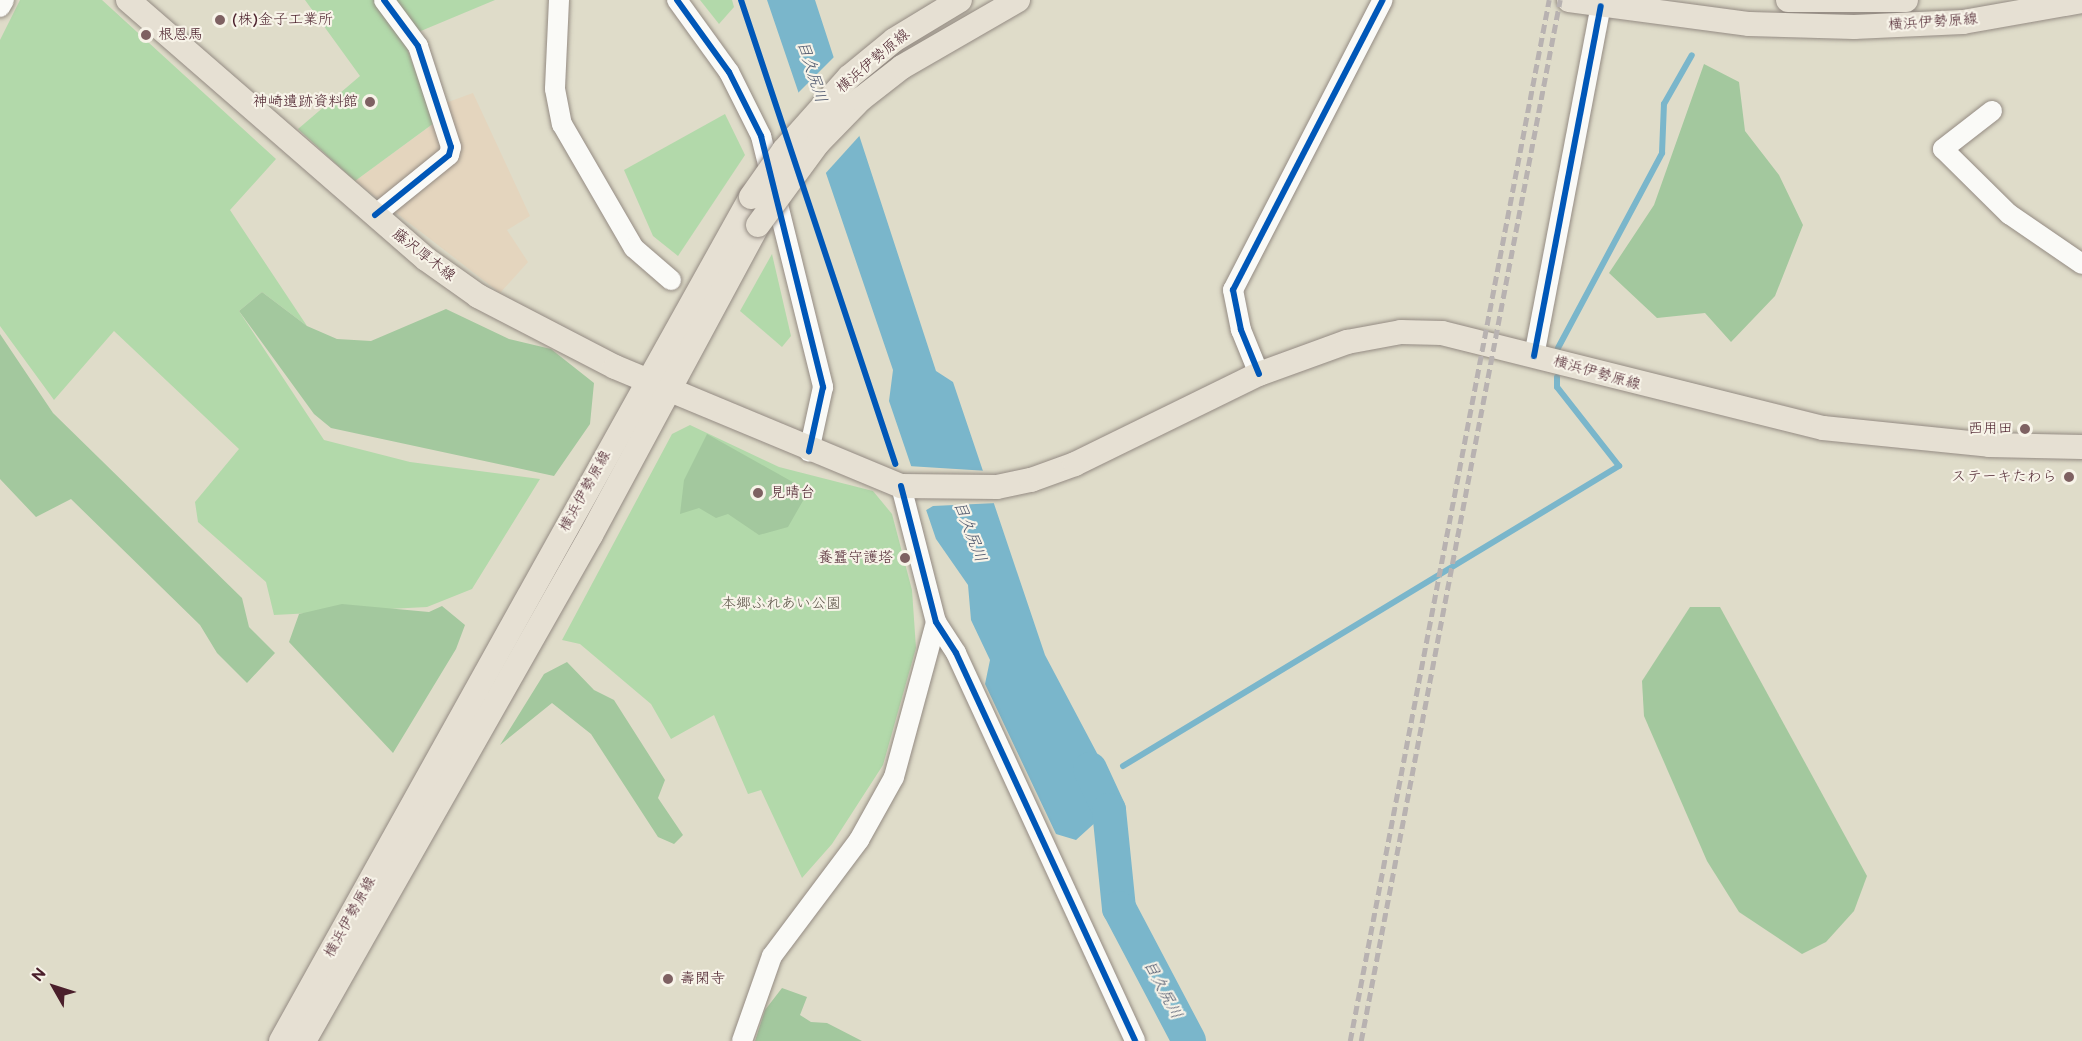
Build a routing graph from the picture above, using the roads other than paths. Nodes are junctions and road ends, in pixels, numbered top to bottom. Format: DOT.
graph roads {
  1 [pos="3,0"];
  2 [pos="128,0"];
  3 [pos="384,0"];
  4 [pos="559,0"];
  5 [pos="677,0"];
  6 [pos="960,0"];
  7 [pos="1018,0"];
  8 [pos="1383,0"];
  9 [pos="1569,0"];
  10 [pos="1788,0"];
  11 [pos="1906,0"];
  12 [pos="2082,1"];
  13 [pos="1601,6"];
  14 [pos="0,7"];
  15 [pos="1992,111"];
  16 [pos="375,215"];
  17 [pos="2082,264"];
  18 [pos="671,280"];
  19 [pos="1549,360"];
  20 [pos="1259,374"];
  21 [pos="645,380"];
  22 [pos="670,390"];
  23 [pos="2082,447"];
  24 [pos="809,451"];
  25 [pos="903,486"];
  26 [pos="936,622"];
  27 [pos="280,1041"];
  28 [pos="304,1041"];
  29 [pos="742,1041"];
  30 [pos="1136,1041"];
  1 -- 14 [label="street"];
  2 -- 16 [label="main road, 藤沢厚木線"];
  3 -- 16 [label="street"];
  4 -- 18 [label="street"];
  5 -- 24 [label="street"];
  6 -- 21 [label="main road, 横浜伊勢原線, bridge"];
  7 -- 22 [label="main road, 横浜伊勢原線, bridge"];
  8 -- 20 [label="street"];
  9 -- 13 [label="main road, 横浜伊勢原線"];
  10 -- 11 [label="main road, 横浜伊勢原線"];
  12 -- 13 [label="main road, 横浜伊勢原線"];
  13 -- 19 [label="street"];
  15 -- 17 [label="street"];
  16 -- 21 [label="main road, 藤沢厚木線"];
  19 -- 20 [label="main road, 横浜伊勢原線"];
  19 -- 23 [label="main road, 横浜伊勢原線"];
  20 -- 25 [label="main road, 横浜伊勢原線"];
  21 -- 22 [label="main road, 藤沢厚木線"];
  21 -- 27 [label="main road, 横浜伊勢原線"];
  22 -- 24 [label="main road"];
  22 -- 28 [label="main road, 横浜伊勢原線"];
  24 -- 25 [label="main road"];
  25 -- 26 [label="street"];
  26 -- 29 [label="street"];
  26 -- 30 [label="street"];
}
